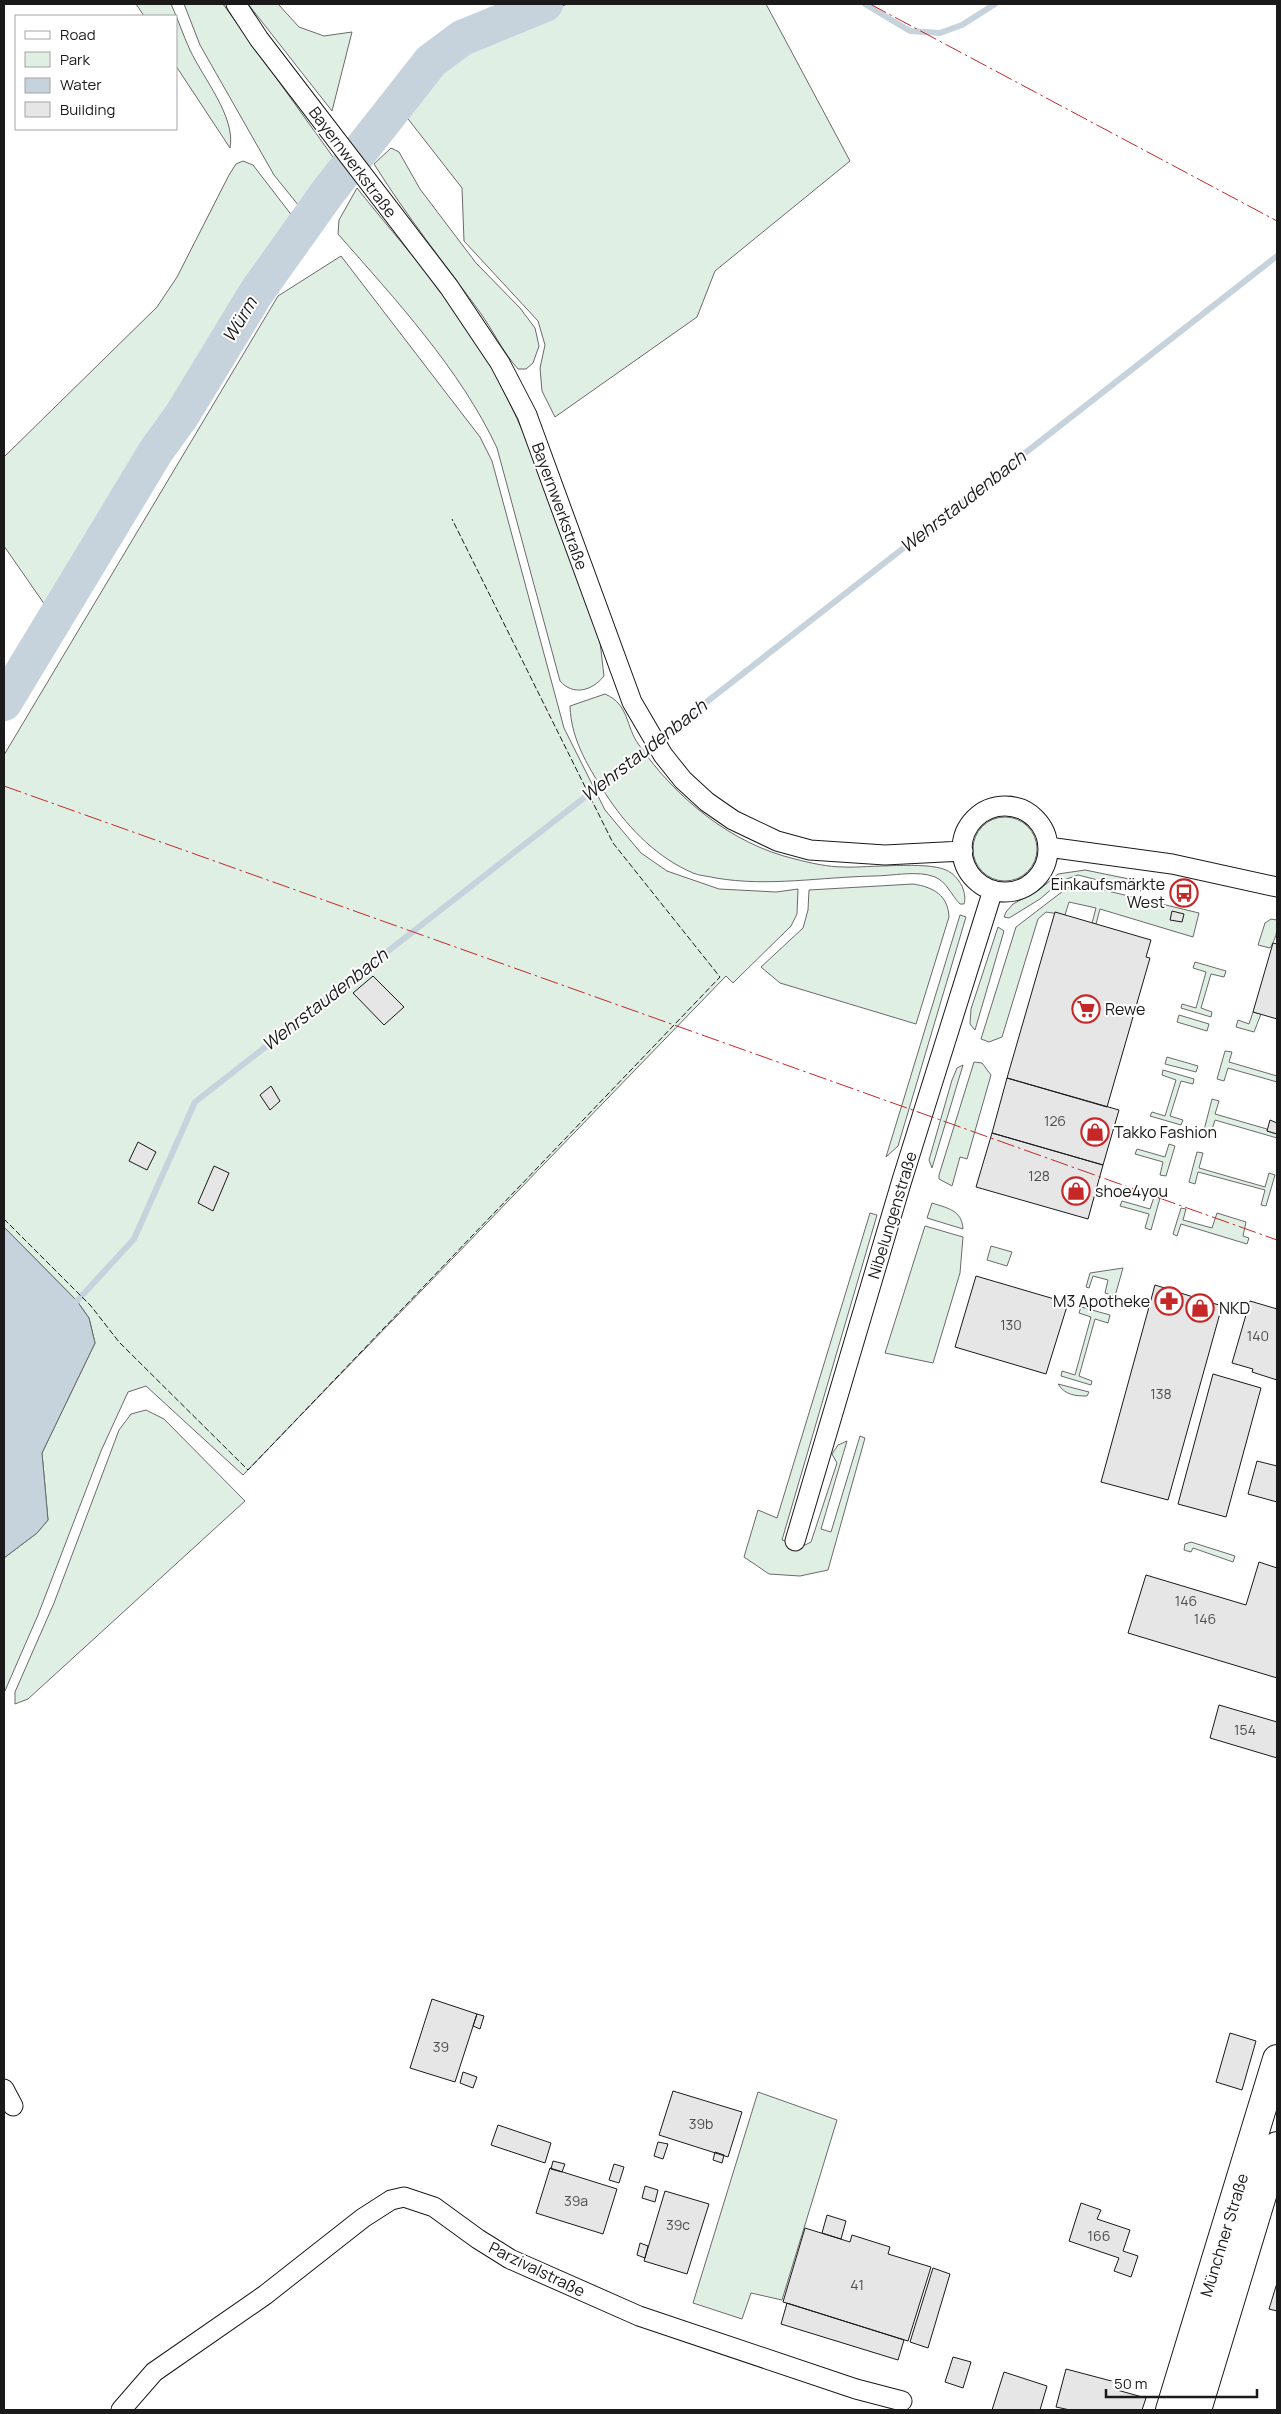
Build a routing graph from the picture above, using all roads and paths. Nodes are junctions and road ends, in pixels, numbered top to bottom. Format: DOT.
graph roads {
  1 [pos="236,4"];
  2 [pos="1048,847"];
  3 [pos="962,851"];
  4 [pos="1277,887"];
  5 [pos="993,890"];
  6 [pos="795,1541"];
  7 [pos="1277,2059"];
  8 [pos="4,2089"];
  9 [pos="13,2106"];
  10 [pos="1270,2151"];
  11 [pos="902,2401"];
  12 [pos="121,2410"];
  13 [pos="1170,2410"];
  14 [pos="1197,2410"];
  1 -- 3 [label="street, Bayernwerkstraße"];
  2 -- 3 [label="street"];
  2 -- 4 [label="street"];
  2 -- 5 [label="street"];
  3 -- 5 [label="street"];
  5 -- 6 [label="street, Nibelungenstraße"];
  7 -- 10 [label="main road, Münchner Straße"];
  8 -- 9 [label="street"];
  10 -- 13 [label="main road, Münchner Straße"];
  10 -- 14 [label="main road, Münchner Straße"];
  11 -- 12 [label="street, Parzivalstraße"];
}
